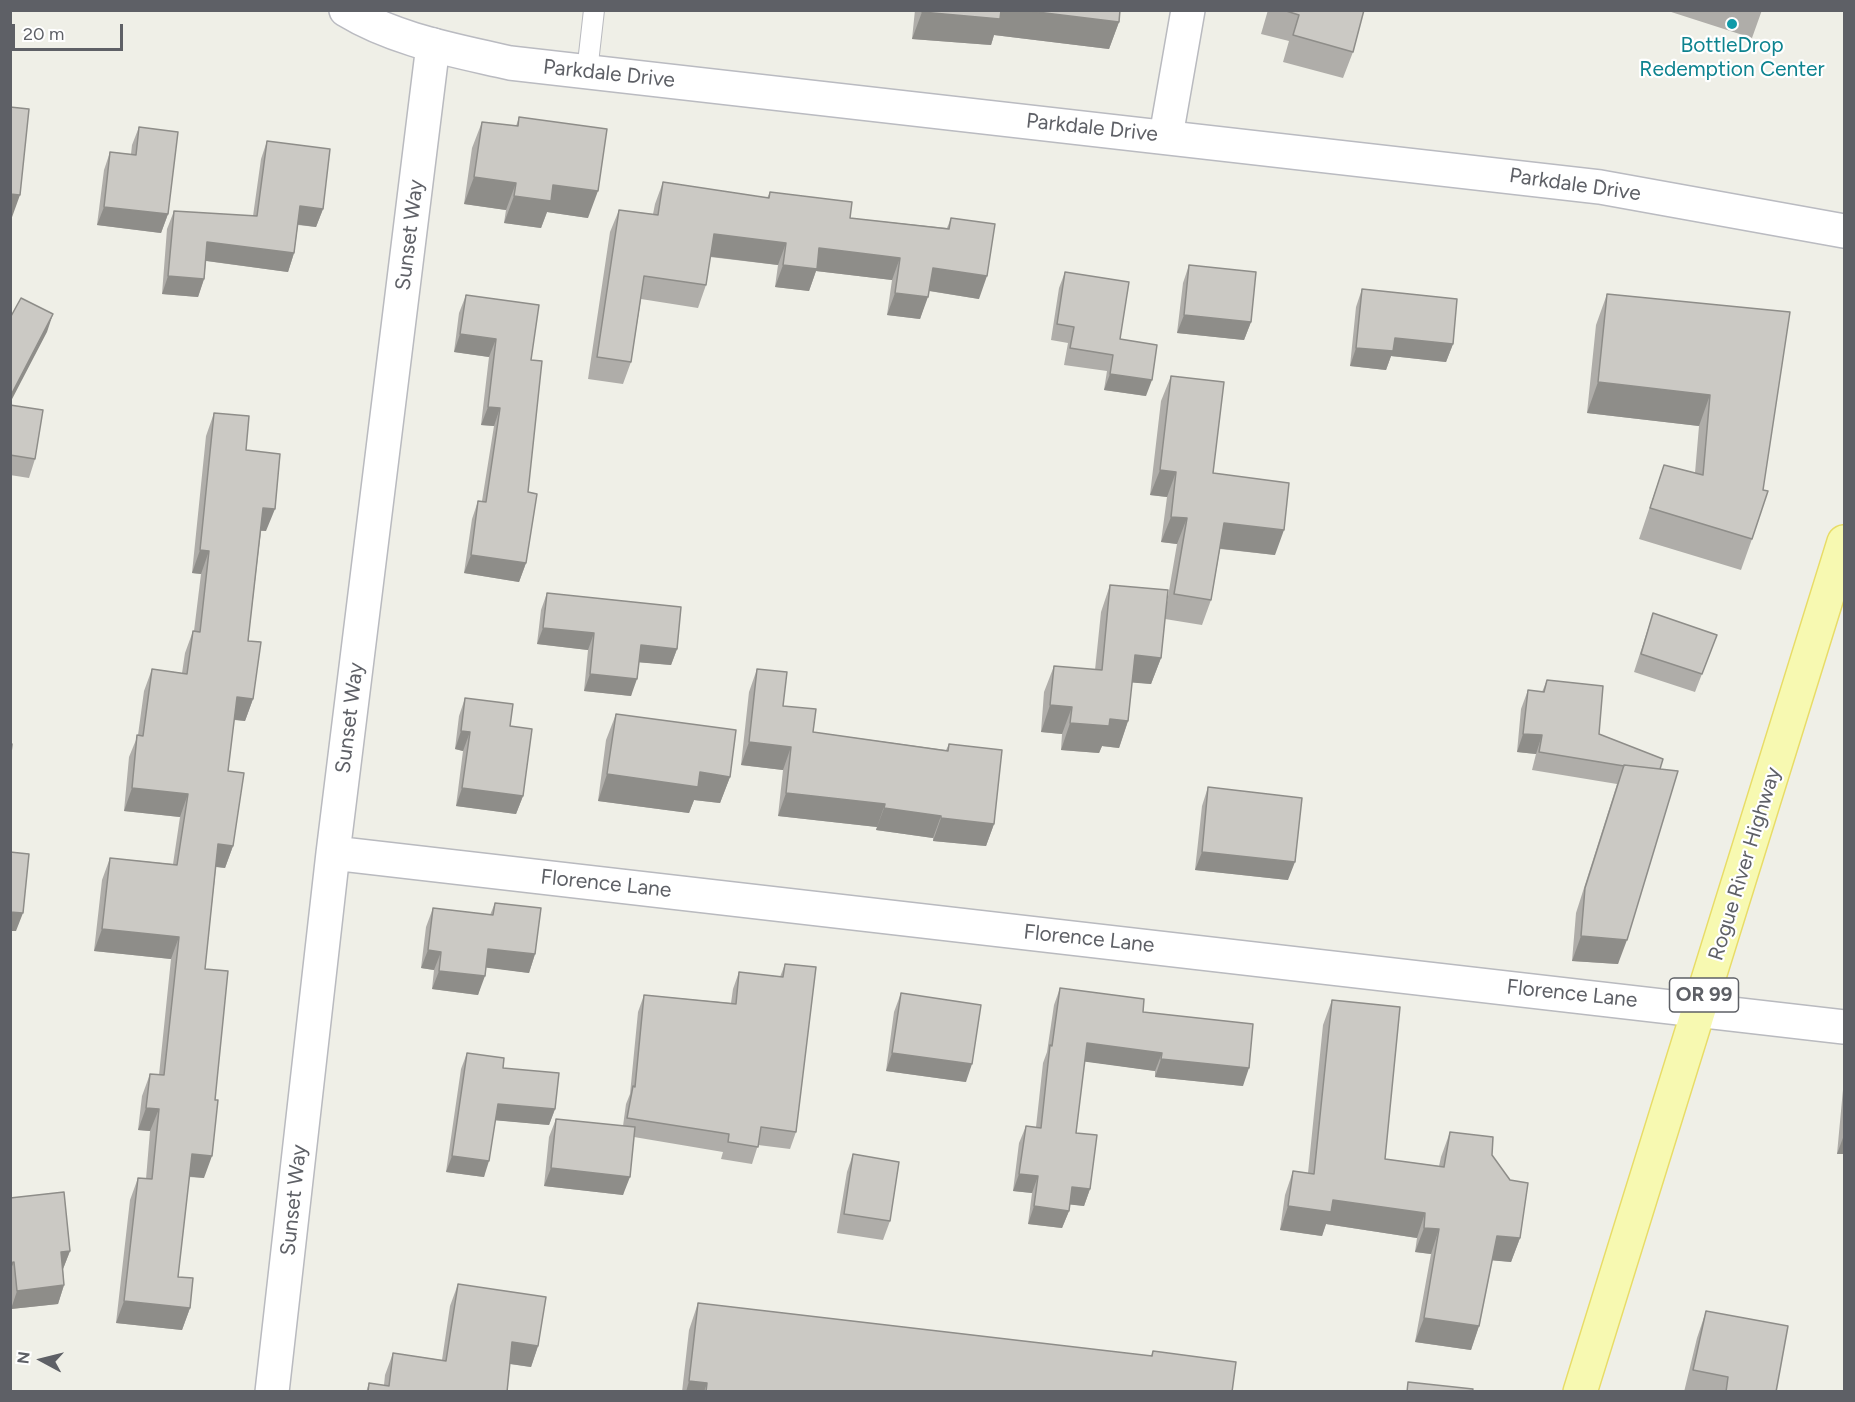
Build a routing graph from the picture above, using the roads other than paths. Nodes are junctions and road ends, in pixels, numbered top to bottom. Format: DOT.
graph roads {
  1 [pos="346,10"];
  2 [pos="594,10"];
  3 [pos="1188,10"];
  4 [pos="433,45"];
  5 [pos="587,72"];
  6 [pos="1167,136"];
  7 [pos="1845,231"];
  8 [pos="1845,542"];
  9 [pos="333,853"];
  10 [pos="1700,1008"];
  11 [pos="1845,1027"];
  12 [pos="272,1392"];
  13 [pos="1580,1392"];
  1 -- 4 [label="street, Parkdale Drive"];
  2 -- 5 [label="lane"];
  3 -- 6 [label="street"];
  4 -- 5 [label="street, Parkdale Drive"];
  4 -- 9 [label="street, Sunset Way"];
  5 -- 6 [label="street, Parkdale Drive"];
  6 -- 7 [label="street, Parkdale Drive"];
  8 -- 10 [label="main road, Rogue River Highway / OR 99"];
  9 -- 10 [label="street, Florence Lane"];
  9 -- 12 [label="street, Sunset Way"];
  10 -- 11 [label="street, Florence Lane"];
  10 -- 13 [label="main road, Rogue River Highway / OR 99"];
}
